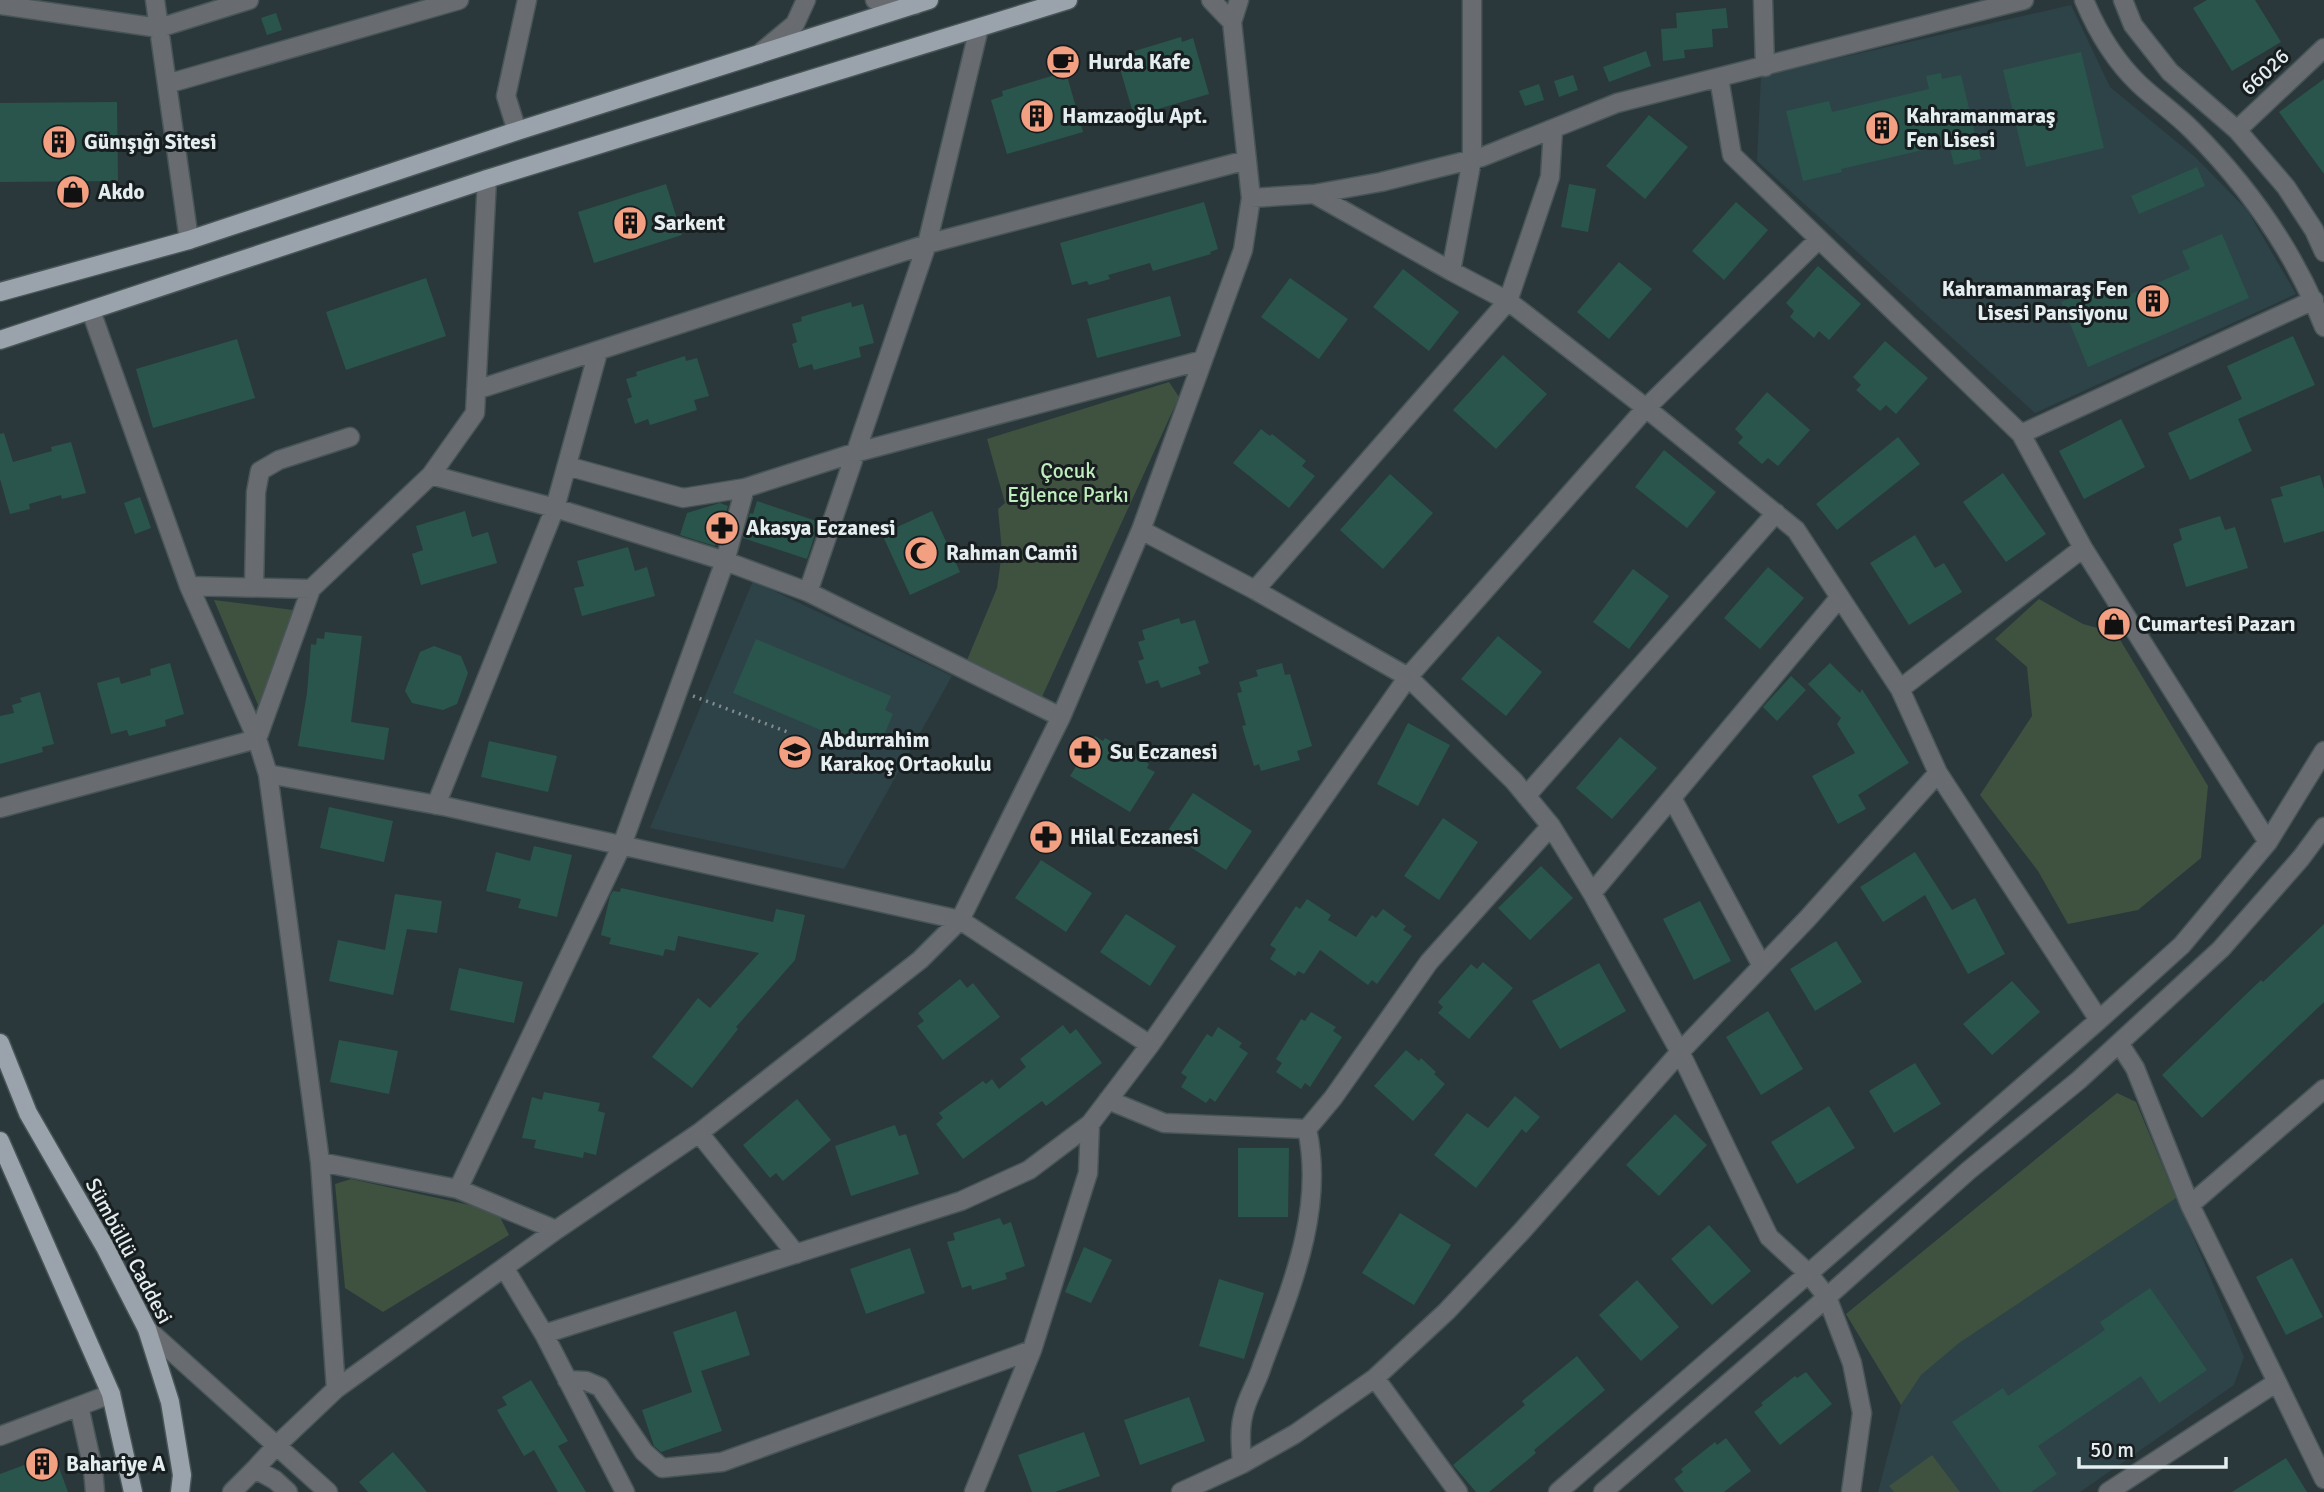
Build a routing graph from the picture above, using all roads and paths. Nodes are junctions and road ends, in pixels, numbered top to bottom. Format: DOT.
graph roads {
  1 [pos="155,0"];
  2 [pos="249,0"];
  3 [pos="459,0"];
  4 [pos="527,0"];
  5 [pos="806,0"];
  6 [pos="875,0"];
  7 [pos="1068,0"];
  8 [pos="1211,0"];
  9 [pos="1239,0"];
  10 [pos="1472,0"];
  11 [pos="1763,0"];
  12 [pos="2024,0"];
  13 [pos="2084,0"];
  14 [pos="2123,0"];
  15 [pos="922,3"];
  16 [pos="0,5"];
  17 [pos="1232,22"];
  18 [pos="159,28"];
  19 [pos="979,28"];
  20 [pos="2324,48"];
  21 [pos="756,56"];
  22 [pos="1765,67"];
  23 [pos="1718,78"];
  24 [pos="167,84"];
  25 [pos="1553,130"];
  26 [pos="2237,130"];
  27 [pos="517,131"];
  28 [pos="1247,160"];
  29 [pos="1472,160"];
  30 [pos="487,180"];
  31 [pos="1314,194"];
  32 [pos="1251,198"];
  33 [pos="189,240"];
  34 [pos="1818,240"];
  35 [pos="927,244"];
  36 [pos="2324,252"];
  37 [pos="1451,271"];
  38 [pos="0,290"];
  39 [pos="2314,300"];
  40 [pos="1508,301"];
  41 [pos="91,310"];
  42 [pos="2324,327"];
  43 [pos="1,340"];
  44 [pos="598,352"];
  45 [pos="1203,359"];
  46 [pos="476,390"];
  47 [pos="1646,408"];
  48 [pos="2021,434"];
  49 [pos="350,437"];
  50 [pos="854,453"];
  51 [pos="567,466"];
  52 [pos="431,475"];
  53 [pos="745,488"];
  54 [pos="555,508"];
  55 [pos="1776,513"];
  56 [pos="1141,530"];
  57 [pos="2083,548"];
  58 [pos="724,561"];
  59 [pos="189,586"];
  60 [pos="254,587"];
  61 [pos="311,589"];
  62 [pos="1255,590"];
  63 [pos="808,592"];
  64 [pos="1840,597"];
  65 [pos="1408,677"];
  66 [pos="1900,689"];
  67 [pos="678,691"];
  68 [pos="1061,717"];
  69 [pos="790,733"];
  70 [pos="257,738"];
  71 [pos="2324,751"];
  72 [pos="1938,773"];
  73 [pos="268,774"];
  74 [pos="1526,796"];
  75 [pos="1672,798"];
  76 [pos="436,805"];
  77 [pos="0,808"];
  78 [pos="1551,826"];
  79 [pos="2324,827"];
  80 [pos="2268,842"];
  81 [pos="622,845"];
  82 [pos="1592,893"];
  83 [pos="960,920"];
  84 [pos="1762,966"];
  85 [pos="2099,1020"];
  86 [pos="0,1043"];
  87 [pos="2119,1043"];
  88 [pos="1150,1045"];
  89 [pos="1681,1052"];
  90 [pos="2324,1089"];
  91 [pos="1108,1101"];
  92 [pos="1090,1125"];
  93 [pos="1307,1129"];
  94 [pos="699,1133"];
  95 [pos="0,1141"];
  96 [pos="320,1162"];
  97 [pos="458,1189"];
  98 [pos="2190,1205"];
  99 [pos="556,1230"];
  100 [pos="796,1254"];
  101 [pos="505,1269"];
  102 [pos="1808,1273"];
  103 [pos="1827,1297"];
  104 [pos="147,1329"];
  105 [pos="544,1334"];
  106 [pos="1032,1350"];
  107 [pos="1375,1378"];
  108 [pos="567,1380"];
  109 [pos="2277,1382"];
  110 [pos="336,1389"];
  111 [pos="111,1394"];
  112 [pos="79,1406"];
  113 [pos="0,1436"];
  114 [pos="277,1445"];
  115 [pos="1241,1464"];
  116 [pos="255,1469"];
  117 [pos="2324,1479"];
  118 [pos="96,1492"];
  119 [pos="133,1492"];
  120 [pos="180,1492"];
  121 [pos="232,1492"];
  122 [pos="288,1492"];
  123 [pos="328,1492"];
  124 [pos="625,1492"];
  125 [pos="974,1492"];
  126 [pos="1181,1492"];
  127 [pos="1458,1492"];
  128 [pos="1558,1492"];
  129 [pos="1602,1492"];
  130 [pos="1852,1492"];
  131 [pos="2108,1492"];
  1 -- 18 [label="street"];
  2 -- 18 [label="street"];
  3 -- 24 [label="street"];
  4 -- 27 [label="street"];
  5 -- 21 [label="street"];
  6 -- 15 [label="street"];
  7 -- 19 [label="main road"];
  8 -- 17 [label="street"];
  9 -- 17 [label="street"];
  10 -- 29 [label="street"];
  11 -- 22 [label="street"];
  12 -- 22 [label="street"];
  13 -- 39 [label="street"];
  14 -- 26 [label="street"];
  15 -- 21 [label="main road"];
  16 -- 18 [label="street"];
  17 -- 28 [label="street"];
  18 -- 24 [label="street"];
  19 -- 30 [label="main road"];
  19 -- 35 [label="street"];
  20 -- 26 [label="street, 66026"];
  21 -- 27 [label="main road"];
  22 -- 23 [label="street"];
  23 -- 25 [label="street"];
  23 -- 34 [label="street"];
  24 -- 33 [label="street"];
  25 -- 29 [label="street"];
  25 -- 40 [label="street"];
  26 -- 36 [label="street"];
  27 -- 33 [label="main road"];
  28 -- 32 [label="street"];
  28 -- 35 [label="street"];
  29 -- 31 [label="street"];
  29 -- 37 [label="street"];
  30 -- 41 [label="main road"];
  30 -- 46 [label="street"];
  31 -- 32 [label="street"];
  31 -- 37 [label="street"];
  32 -- 45 [label="street"];
  33 -- 38 [label="main road"];
  34 -- 47 [label="street"];
  34 -- 48 [label="street"];
  35 -- 44 [label="street"];
  35 -- 50 [label="street"];
  37 -- 40 [label="street"];
  39 -- 42 [label="street"];
  39 -- 48 [label="street"];
  40 -- 47 [label="street"];
  40 -- 62 [label="street"];
  41 -- 43 [label="main road"];
  41 -- 59 [label="street"];
  44 -- 46 [label="street"];
  44 -- 51 [label="street"];
  45 -- 50 [label="street"];
  45 -- 56 [label="street"];
  46 -- 52 [label="street"];
  47 -- 55 [label="street"];
  47 -- 65 [label="street"];
  48 -- 57 [label="street"];
  49 -- 60 [label="street"];
  50 -- 53 [label="street"];
  50 -- 63 [label="street"];
  51 -- 53 [label="street"];
  51 -- 54 [label="street"];
  52 -- 54 [label="street"];
  52 -- 61 [label="street"];
  53 -- 58 [label="street"];
  54 -- 58 [label="street"];
  54 -- 76 [label="street"];
  55 -- 64 [label="street"];
  55 -- 74 [label="street"];
  56 -- 62 [label="street"];
  56 -- 68 [label="street"];
  57 -- 66 [label="street"];
  57 -- 80 [label="street"];
  58 -- 63 [label="street"];
  58 -- 67 [label="street"];
  59 -- 60 [label="street"];
  59 -- 70 [label="street"];
  60 -- 61 [label="street"];
  61 -- 70 [label="street"];
  62 -- 65 [label="street"];
  63 -- 68 [label="street"];
  64 -- 66 [label="street"];
  64 -- 75 [label="street"];
  65 -- 74 [label="street"];
  65 -- 88 [label="street"];
  66 -- 72 [label="street"];
  67 -- 69 [label="path"];
  67 -- 81 [label="street"];
  68 -- 83 [label="street"];
  70 -- 73 [label="street"];
  70 -- 77 [label="street"];
  71 -- 80 [label="street"];
  72 -- 84 [label="street"];
  72 -- 85 [label="street"];
  73 -- 76 [label="street"];
  73 -- 96 [label="street"];
  74 -- 78 [label="street"];
  75 -- 82 [label="street"];
  75 -- 84 [label="street"];
  76 -- 81 [label="street"];
  78 -- 82 [label="street"];
  78 -- 93 [label="street"];
  79 -- 87 [label="street"];
  80 -- 85 [label="street"];
  81 -- 83 [label="street"];
  81 -- 97 [label="street"];
  82 -- 89 [label="street"];
  83 -- 88 [label="street"];
  83 -- 94 [label="street"];
  84 -- 89 [label="street"];
  85 -- 102 [label="street"];
  86 -- 104 [label="main road, Sümbüllü Caddesi"];
  87 -- 98 [label="street"];
  87 -- 103 [label="street"];
  88 -- 91 [label="street"];
  89 -- 102 [label="street"];
  89 -- 107 [label="street"];
  90 -- 98 [label="street"];
  91 -- 92 [label="street"];
  91 -- 93 [label="street"];
  92 -- 100 [label="street"];
  92 -- 106 [label="street"];
  93 -- 115 [label="street"];
  94 -- 99 [label="street"];
  94 -- 100 [label="street"];
  95 -- 111 [label="main road"];
  96 -- 97 [label="street"];
  96 -- 110 [label="street"];
  97 -- 99 [label="street"];
  98 -- 109 [label="street"];
  99 -- 101 [label="street"];
  100 -- 105 [label="street"];
  101 -- 105 [label="street"];
  101 -- 110 [label="street"];
  102 -- 103 [label="street"];
  102 -- 128 [label="street"];
  103 -- 129 [label="street"];
  103 -- 130 [label="street"];
  104 -- 114 [label="street"];
  104 -- 120 [label="main road, Sümbüllü Caddesi"];
  105 -- 108 [label="street"];
  106 -- 108 [label="street"];
  106 -- 125 [label="street"];
  107 -- 115 [label="street"];
  107 -- 127 [label="street"];
  108 -- 124 [label="street"];
  109 -- 117 [label="street"];
  109 -- 131 [label="street"];
  110 -- 114 [label="street"];
  111 -- 112 [label="street"];
  111 -- 119 [label="main road"];
  112 -- 113 [label="street"];
  112 -- 118 [label="street"];
  114 -- 116 [label="street"];
  114 -- 123 [label="street"];
  115 -- 126 [label="street"];
  116 -- 121 [label="street"];
  116 -- 122 [label="street"];
}
